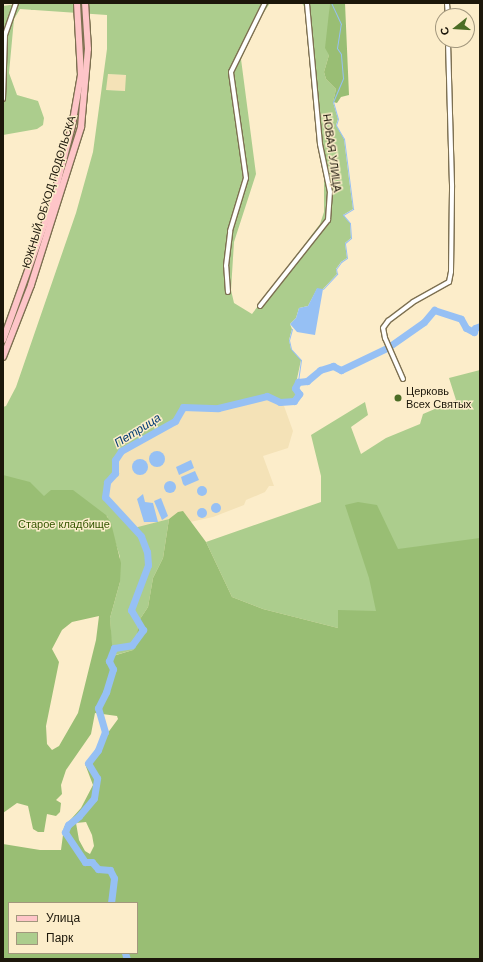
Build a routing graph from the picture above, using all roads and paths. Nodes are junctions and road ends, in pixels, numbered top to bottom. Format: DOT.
graph roads {
  1 [pos="16,3"];
  2 [pos="77,3"];
  3 [pos="85,3"];
  4 [pos="264,3"];
  5 [pos="307,3"];
  6 [pos="448,48"];
  7 [pos="84,75"];
  8 [pos="3,100"];
  9 [pos="228,292"];
  10 [pos="260,306"];
  11 [pos="3,340"];
  12 [pos="3,357"];
  13 [pos="403,379"];
  1 -- 8 [label="street"];
  2 -- 7 [label="main road, ЮЖНЫЙ ОБХОД ПОДОЛЬСКА"];
  3 -- 7 [label="main road, ЮЖНЫЙ ОБХОД ПОДОЛЬСКА"];
  4 -- 9 [label="street"];
  5 -- 10 [label="street, НОВАЯ УЛИЦА"];
  6 -- 13 [label="street"];
  7 -- 11 [label="main road, ЮЖНЫЙ ОБХОД ПОДОЛЬСКА"];
  7 -- 12 [label="main road, ЮЖНЫЙ ОБХОД ПОДОЛЬСКА"];
}
